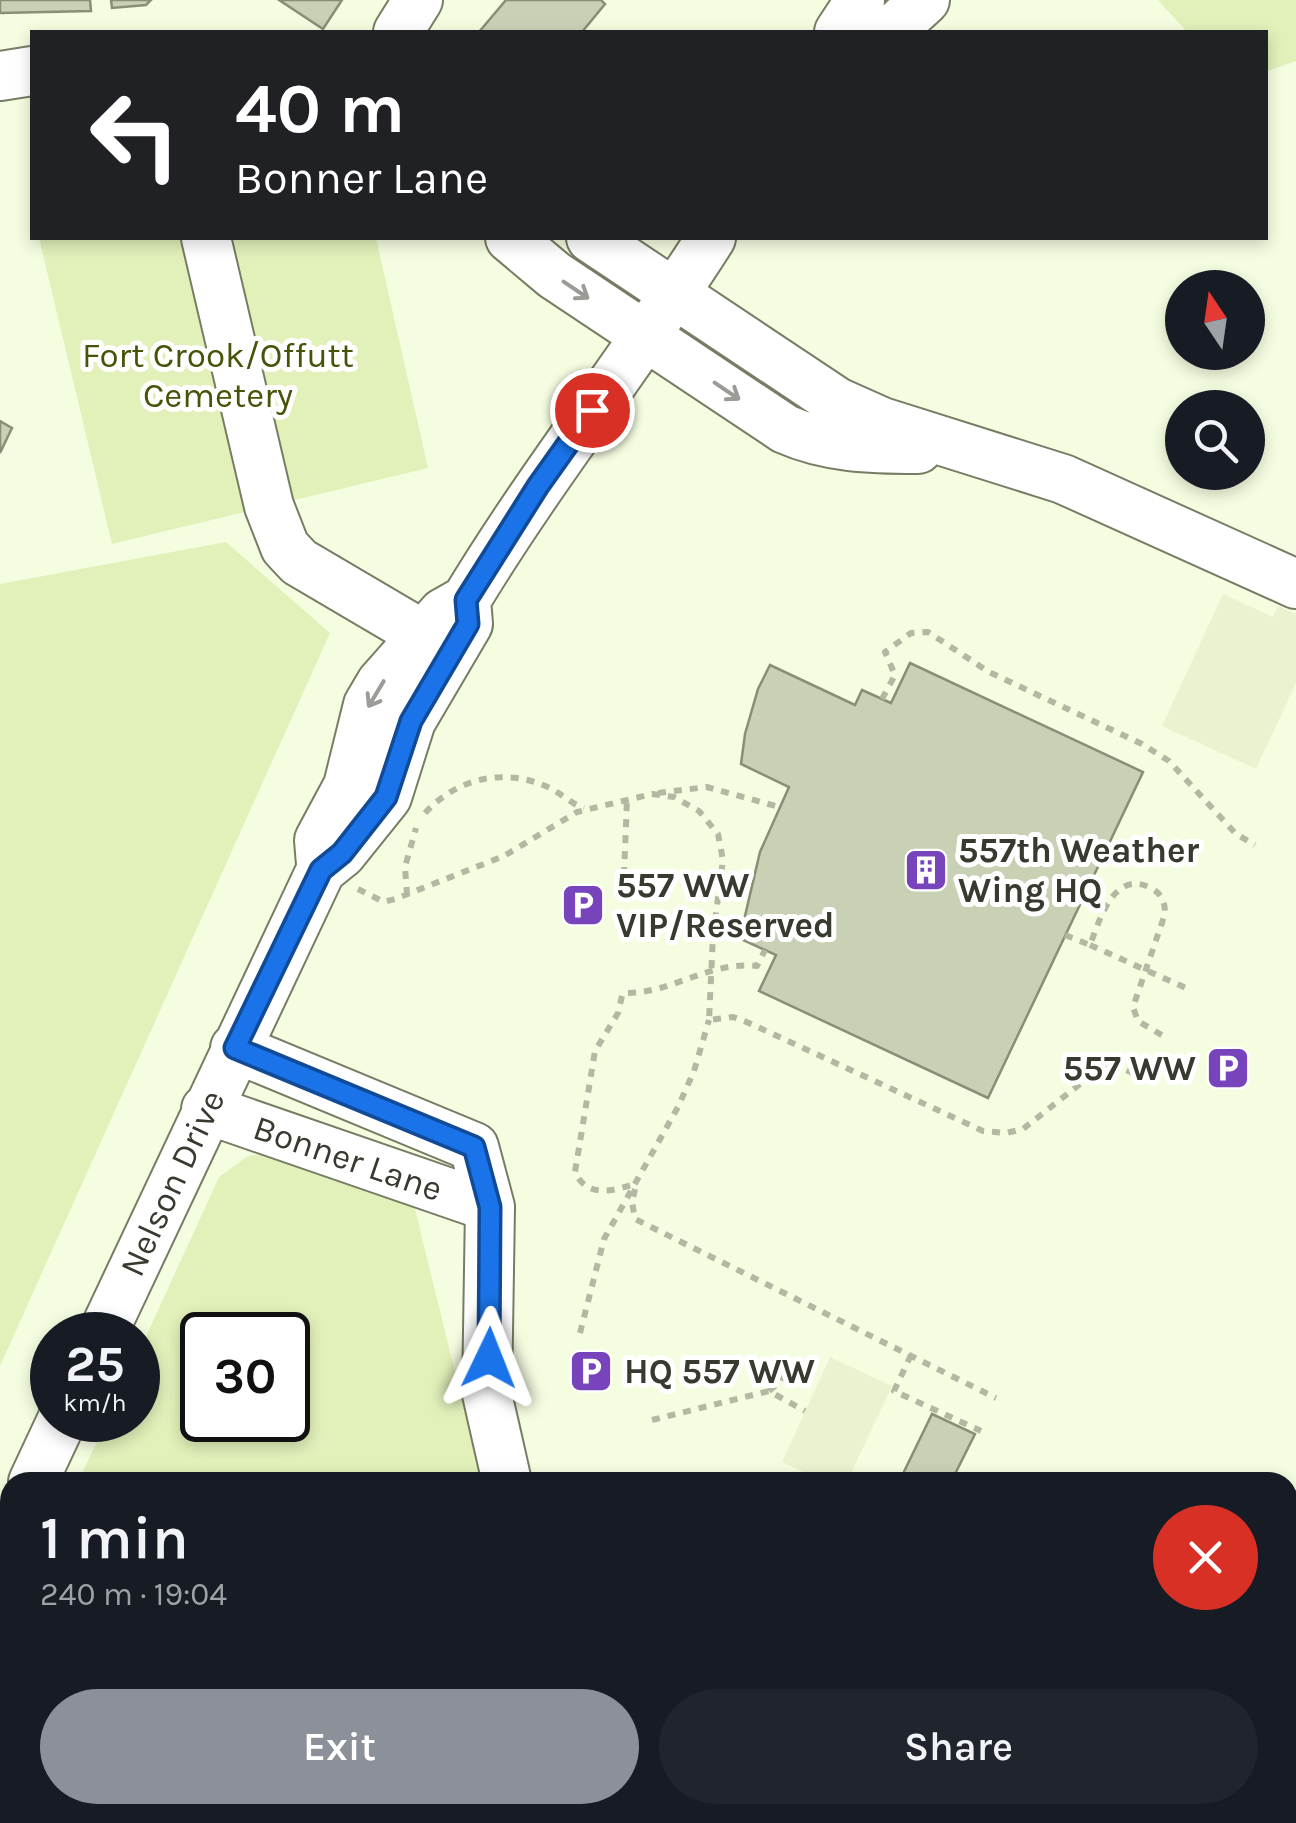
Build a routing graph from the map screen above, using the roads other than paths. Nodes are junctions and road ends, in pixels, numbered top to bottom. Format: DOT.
graph roads {
  1 [pos="418,0"];
  2 [pos="860,0"];
  3 [pos="925,0"];
  4 [pos="399,30"];
  5 [pos="840,30"];
  6 [pos="892,30"];
  7 [pos="30,72"];
  8 [pos="0,76"];
  9 [pos="206,240"];
  10 [pos="512,240"];
  11 [pos="594,240"];
  12 [pos="710,240"];
  13 [pos="675,294"];
  14 [pos="646,337"];
  15 [pos="980,452"];
  16 [pos="1296,584"];
  17 [pos="466,600"];
  18 [pos="423,636"];
  19 [pos="321,870"];
  20 [pos="235,1048"];
  21 [pos="206,1109"];
  22 [pos="490,1207"];
  23 [pos="113,1312"];
  24 [pos="52,1442"];
  25 [pos="38,1472"];
  26 [pos="505,1472"];
  1 -- 4 [label="street"];
  2 -- 5 [label="street"];
  3 -- 6 [label="street"];
  7 -- 8 [label="street"];
  9 -- 18 [label="street"];
  10 -- 14 [label="street, one-way"];
  11 -- 13 [label="street"];
  12 -- 13 [label="street, Nelson Drive"];
  13 -- 14 [label="street, Nelson Drive"];
  13 -- 15 [label="street"];
  14 -- 15 [label="street, one-way"];
  14 -- 17 [label="street, Nelson Drive"];
  15 -- 16 [label="street"];
  17 -- 18 [label="street, Nelson Drive"];
  17 -- 19 [label="street, Nelson Drive"];
  18 -- 19 [label="street, Nelson Drive, one-way"];
  19 -- 20 [label="street, Nelson Drive"];
  20 -- 21 [label="street, Nelson Drive"];
  20 -- 22 [label="street, Bonner Lane"];
  21 -- 22 [label="street, Bonner Lane"];
  21 -- 23 [label="street, Nelson Drive"];
  22 -- 26 [label="street, Bonner Lane"];
  24 -- 25 [label="street"];
}
